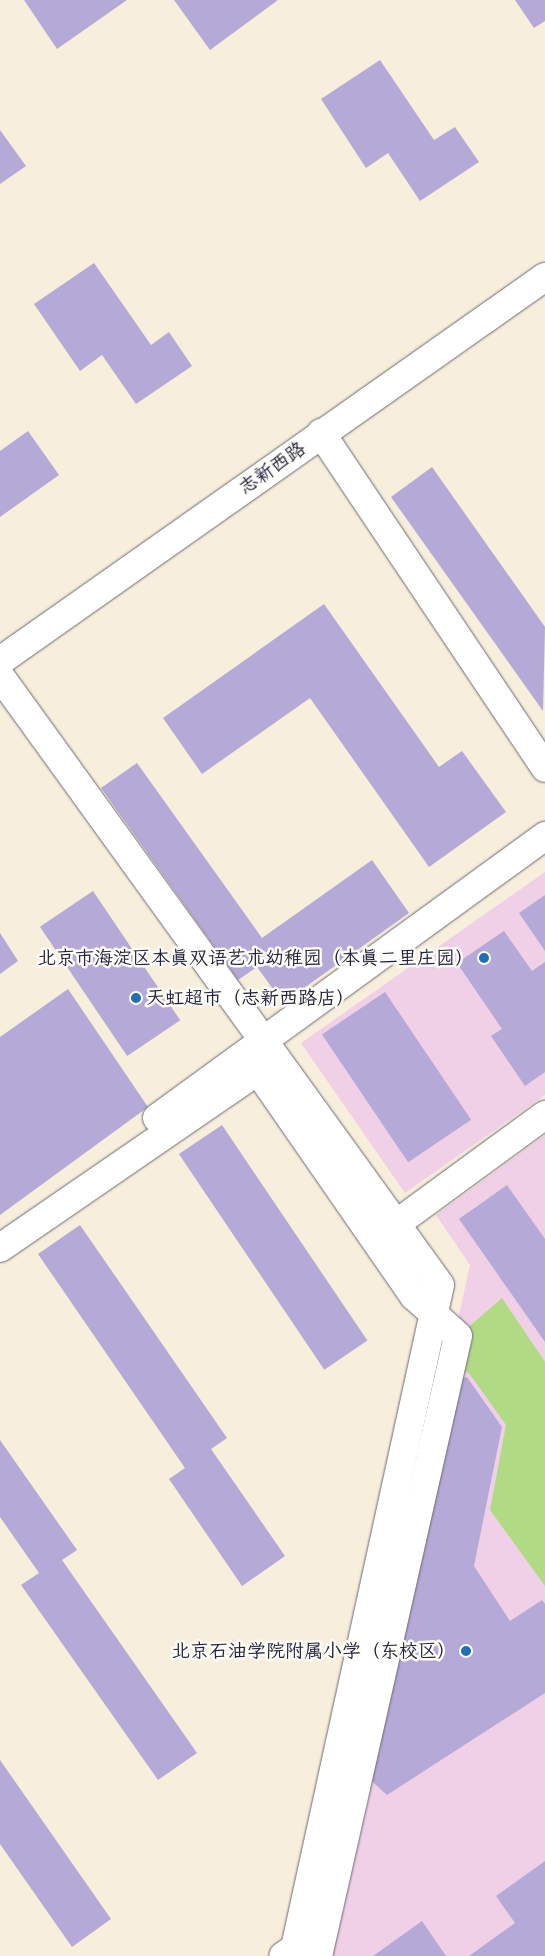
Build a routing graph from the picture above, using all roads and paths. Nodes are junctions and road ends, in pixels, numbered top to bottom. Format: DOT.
graph roads {
  1 [pos="545,277"];
  2 [pos="321,433"];
  3 [pos="0,661"];
  4 [pos="0,676"];
  5 [pos="545,768"];
  6 [pos="545,836"];
  7 [pos="263,1040"];
  8 [pos="545,1115"];
  9 [pos="396,1224"];
  10 [pos="0,1233"];
  11 [pos="0,1248"];
  12 [pos="434,1315"];
  13 [pos="283,1956"];
  14 [pos="318,1956"];
  1 -- 2 [label="street, 志新西路"];
  2 -- 3 [label="street, 志新西路"];
  2 -- 5 [label="street"];
  4 -- 7 [label="street"];
  6 -- 7 [label="street"];
  7 -- 9 [label="street"];
  7 -- 10 [label="street"];
  8 -- 9 [label="street"];
  9 -- 12 [label="street"];
  11 -- 12 [label="street"];
  12 -- 13 [label="street"];
  12 -- 14 [label="street"];
}
